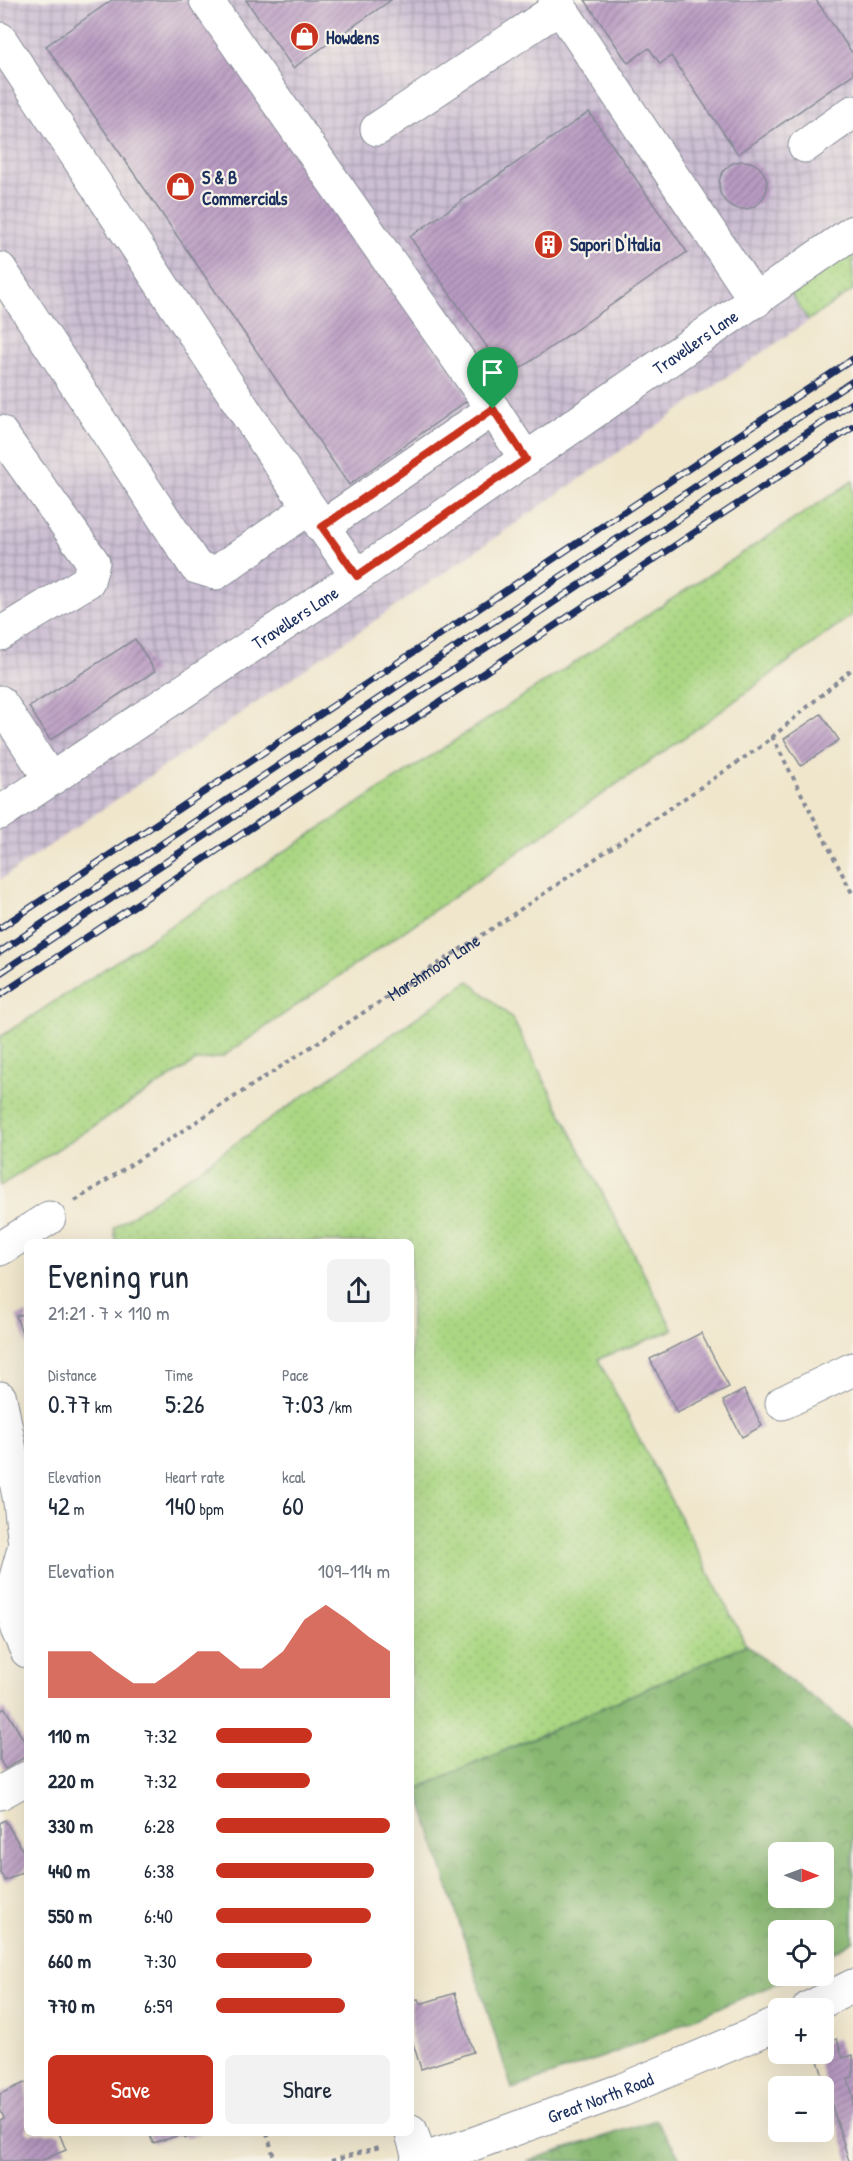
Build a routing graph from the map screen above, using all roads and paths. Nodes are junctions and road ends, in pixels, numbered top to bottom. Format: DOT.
graph roads {
  1 [pos="206,0"];
  2 [pos="557,4"];
  3 [pos="0,39"];
  4 [pos="853,112"];
  5 [pos="377,129"];
  6 [pos="805,146"];
  7 [pos="853,232"];
  8 [pos="0,269"];
  9 [pos="756,301"];
  10 [pos="493,409"];
  11 [pos="0,432"];
  12 [pos="526,459"];
  13 [pos="316,517"];
  14 [pos="357,576"];
  15 [pos="0,634"];
  16 [pos="853,668"];
  17 [pos="0,702"];
  18 [pos="772,736"];
  19 [pos="50,779"];
  20 [pos="0,813"];
  21 [pos="853,895"];
  22 [pos="49,1218"];
  23 [pos="0,1249"];
  24 [pos="853,1369"];
  25 [pos="0,1398"];
  26 [pos="782,1403"];
  27 [pos="24,1536"];
  28 [pos="24,1549"];
  29 [pos="24,1645"];
  30 [pos="24,1780"];
  31 [pos="0,1793"];
  32 [pos="853,1986"];
  33 [pos="829,1998"];
  34 [pos="768,2028"];
  35 [pos="268,2136"];
  36 [pos="416,2151"];
  37 [pos="275,2161"];
  1 -- 10 [label="street"];
  2 -- 5 [label="street"];
  2 -- 9 [label="street"];
  3 -- 13 [label="street"];
  4 -- 6 [label="street"];
  7 -- 9 [label="street, Travellers Lane"];
  8 -- 13 [label="street"];
  9 -- 12 [label="street, Travellers Lane"];
  10 -- 12 [label="street"];
  10 -- 13 [label="street"];
  11 -- 15 [label="street"];
  12 -- 14 [label="street, Travellers Lane"];
  13 -- 14 [label="street"];
  14 -- 19 [label="street, Travellers Lane"];
  16 -- 18 [label="path, Marshmoor Lane"];
  17 -- 19 [label="street"];
  18 -- 21 [label="path"];
  18 -- 22 [label="path, Marshmoor Lane"];
  19 -- 20 [label="street, Travellers Lane"];
  22 -- 23 [label="street"];
  24 -- 26 [label="street"];
  25 -- 27 [label="street"];
  28 -- 29 [label="street"];
  30 -- 31 [label="street"];
  32 -- 33 [label="street"];
  34 -- 36 [label="street, Great North Road"];
  35 -- 37 [label="path"];
}
